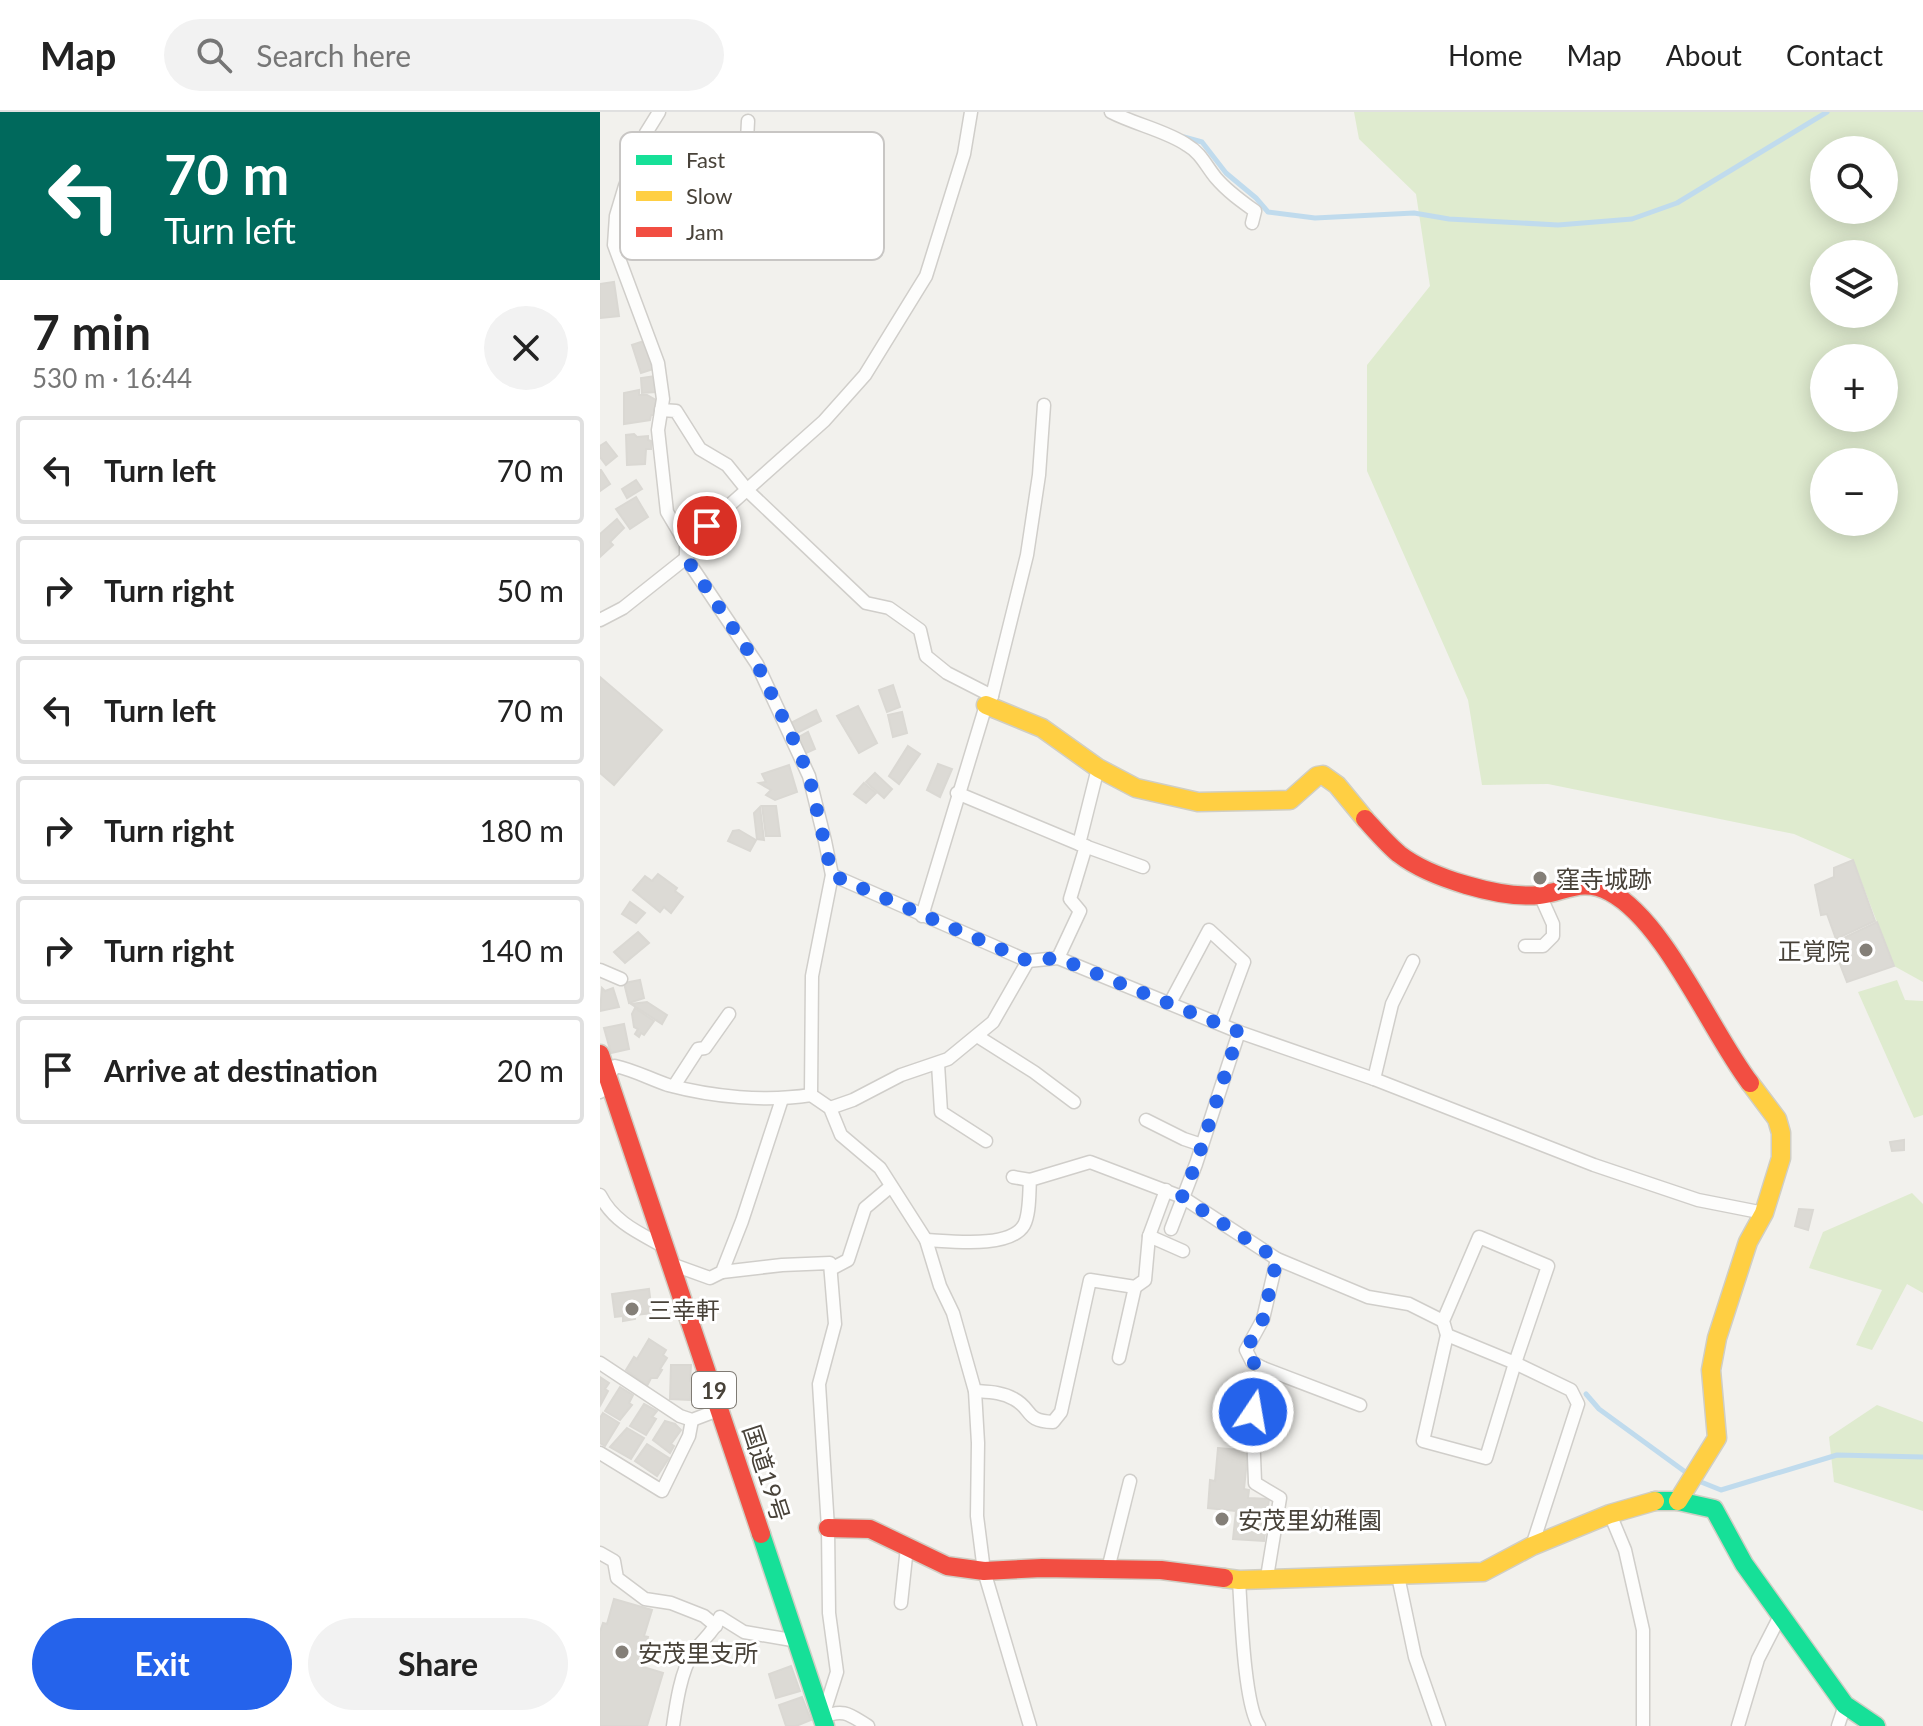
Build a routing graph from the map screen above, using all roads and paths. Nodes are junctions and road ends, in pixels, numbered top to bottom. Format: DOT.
graph roads {
  1 [pos="659,112"];
  2 [pos="971,112"];
  3 [pos="1113,112"];
  4 [pos="748,121"];
  5 [pos="647,132"];
  6 [pos="747,132"];
  7 [pos="620,203"];
  8 [pos="1252,223"];
  9 [pos="1044,405"];
  10 [pos="661,410"];
  11 [pos="748,491"];
  12 [pos="686,544"];
  13 [pos="686,558"];
  14 [pos="600,620"];
  15 [pos="989,700"];
  16 [pos="1098,768"];
  17 [pos="957,793"];
  18 [pos="1083,845"];
  19 [pos="1143,867"];
  20 [pos="832,875"];
  21 [pos="1540,895"];
  22 [pos="922,916"];
  23 [pos="1525,946"];
  24 [pos="1058,958"];
  25 [pos="1028,961"];
  26 [pos="1413,961"];
  27 [pos="600,970"];
  28 [pos="621,979"];
  29 [pos="1170,1003"];
  30 [pos="729,1014"];
  31 [pos="1221,1024"];
  32 [pos="1239,1032"];
  33 [pos="977,1036"];
  34 [pos="600,1054"];
  35 [pos="938,1064"];
  36 [pos="1374,1079"];
  37 [pos="604,1084"];
  38 [pos="674,1086"];
  39 [pos="811,1095"];
  40 [pos="782,1099"];
  41 [pos="1074,1102"];
  42 [pos="830,1108"];
  43 [pos="1146,1120"];
  44 [pos="986,1141"];
  45 [pos="1202,1145"];
  46 [pos="1013,1177"];
  47 [pos="1030,1180"];
  48 [pos="890,1187"];
  49 [pos="1166,1190"];
  50 [pos="600,1195"];
  51 [pos="1182,1197"];
  52 [pos="1764,1213"];
  53 [pos="1171,1229"];
  54 [pos="1149,1236"];
  55 [pos="926,1240"];
  56 [pos="1183,1251"];
  57 [pos="668,1256"];
  58 [pos="1277,1259"];
  59 [pos="831,1269"];
  60 [pos="722,1272"];
  61 [pos="1135,1287"];
  62 [pos="1443,1321"];
  63 [pos="1447,1335"];
  64 [pos="1119,1358"];
  65 [pos="600,1363"];
  66 [pos="1515,1363"];
  67 [pos="1263,1368"];
  68 [pos="975,1391"];
  69 [pos="1360,1405"];
  70 [pos="721,1409"];
  71 [pos="692,1420"];
  72 [pos="600,1453"];
  73 [pos="1130,1481"];
  74 [pos="1678,1501"];
  75 [pos="1610,1514"];
  76 [pos="828,1528"];
  77 [pos="1532,1546"];
  78 [pos="907,1547"];
  79 [pos="600,1553"];
  80 [pos="1108,1569"];
  81 [pos="984,1571"];
  82 [pos="1398,1576"];
  83 [pos="1267,1577"];
  84 [pos="1239,1580"];
  85 [pos="901,1603"];
  86 [pos="1780,1616"];
  87 [pos="716,1626"];
  88 [pos="798,1641"];
  89 [pos="1845,1705"];
  90 [pos="822,1723"];
  91 [pos="673,1726"];
  92 [pos="868,1726"];
  93 [pos="1030,1726"];
  94 [pos="1259,1726"];
  95 [pos="1439,1726"];
  96 [pos="1643,1726"];
  97 [pos="1738,1726"];
  98 [pos="1838,1726"];
  99 [pos="1876,1726"];
  1 -- 5 [label="street"];
  2 -- 11 [label="street"];
  3 -- 8 [label="street"];
  4 -- 6 [label="street"];
  7 -- 10 [label="street"];
  9 -- 15 [label="street"];
  10 -- 11 [label="street"];
  10 -- 12 [label="street"];
  11 -- 12 [label="street"];
  11 -- 15 [label="street"];
  12 -- 13 [label="street"];
  13 -- 14 [label="street"];
  13 -- 20 [label="street"];
  15 -- 16 [label="main road"];
  15 -- 17 [label="street"];
  16 -- 18 [label="street"];
  16 -- 21 [label="main road"];
  17 -- 18 [label="street"];
  17 -- 22 [label="street"];
  18 -- 19 [label="street"];
  18 -- 24 [label="street"];
  20 -- 22 [label="street"];
  20 -- 39 [label="street"];
  21 -- 23 [label="street"];
  21 -- 52 [label="main road"];
  22 -- 25 [label="street"];
  24 -- 25 [label="street"];
  24 -- 29 [label="street"];
  25 -- 33 [label="street"];
  26 -- 36 [label="street"];
  27 -- 28 [label="street"];
  29 -- 31 [label="street"];
  29 -- 31 [label="street"];
  30 -- 38 [label="street"];
  31 -- 32 [label="street"];
  32 -- 36 [label="street"];
  32 -- 45 [label="street"];
  33 -- 35 [label="street"];
  33 -- 41 [label="street"];
  34 -- 37 [label="main road, 国道19号 / 19"];
  35 -- 42 [label="street"];
  35 -- 44 [label="street"];
  36 -- 52 [label="street"];
  37 -- 38 [label="street"];
  37 -- 57 [label="main road, 国道19号 / 19"];
  38 -- 40 [label="street"];
  39 -- 40 [label="street"];
  39 -- 42 [label="street"];
  40 -- 60 [label="street"];
  42 -- 48 [label="street"];
  43 -- 45 [label="street"];
  45 -- 51 [label="street"];
  46 -- 47 [label="street"];
  47 -- 49 [label="street"];
  47 -- 55 [label="street"];
  48 -- 55 [label="street"];
  48 -- 59 [label="street"];
  49 -- 51 [label="street"];
  49 -- 54 [label="street"];
  50 -- 57 [label="street"];
  51 -- 53 [label="street"];
  51 -- 58 [label="street"];
  52 -- 74 [label="main road"];
  54 -- 56 [label="street"];
  54 -- 61 [label="street"];
  55 -- 68 [label="street"];
  57 -- 60 [label="street"];
  57 -- 70 [label="main road, 国道19号 / 19"];
  58 -- 62 [label="street"];
  58 -- 67 [label="street"];
  59 -- 60 [label="street"];
  59 -- 76 [label="street"];
  61 -- 64 [label="street"];
  61 -- 68 [label="street"];
  62 -- 63 [label="street"];
  62 -- 66 [label="street"];
  63 -- 66 [label="street"];
  63 -- 66 [label="street"];
  65 -- 71 [label="street"];
  66 -- 77 [label="street"];
  67 -- 69 [label="street"];
  67 -- 83 [label="street"];
  68 -- 81 [label="street"];
  70 -- 71 [label="street"];
  70 -- 88 [label="main road, 国道19号 / 19"];
  71 -- 72 [label="street"];
  73 -- 80 [label="street"];
  74 -- 75 [label="main road"];
  74 -- 86 [label="main road"];
  75 -- 77 [label="main road"];
  75 -- 96 [label="street"];
  76 -- 78 [label="main road"];
  76 -- 90 [label="street"];
  77 -- 82 [label="main road"];
  78 -- 81 [label="main road"];
  78 -- 85 [label="street"];
  79 -- 87 [label="street"];
  80 -- 81 [label="main road"];
  80 -- 84 [label="main road"];
  81 -- 93 [label="street"];
  82 -- 83 [label="main road"];
  82 -- 95 [label="street"];
  83 -- 84 [label="main road"];
  84 -- 94 [label="street"];
  86 -- 89 [label="main road"];
  86 -- 97 [label="street"];
  87 -- 88 [label="street"];
  87 -- 91 [label="street"];
  88 -- 90 [label="main road, 国道19号 / 19"];
  89 -- 98 [label="street"];
  89 -- 99 [label="main road"];
  90 -- 92 [label="street"];
}
